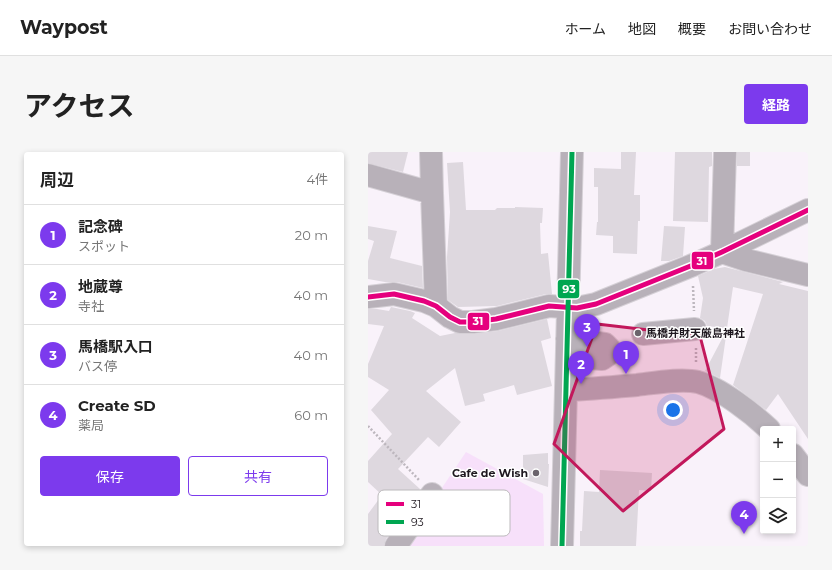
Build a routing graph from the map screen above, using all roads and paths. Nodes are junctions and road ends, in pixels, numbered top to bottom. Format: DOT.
graph roads {
  1 [pos="431,152"];
  2 [pos="572,152"];
  3 [pos="725,152"];
  4 [pos="368,175"];
  5 [pos="432,192"];
  6 [pos="808,210"];
  7 [pos="722,252"];
  8 [pos="808,275"];
  9 [pos="368,297"];
  10 [pos="436,306"];
  11 [pos="568,307"];
  12 [pos="695,329"];
  13 [pos="643,334"];
  14 [pos="567,390"];
  15 [pos="368,426"];
  16 [pos="765,426"];
  17 [pos="796,459"];
  18 [pos="808,475"];
  19 [pos="428,490"];
  20 [pos="403,536"];
  21 [pos="396,546"];
  22 [pos="562,546"];
  1 -- 5 [label="street"];
  2 -- 11 [label="street"];
  3 -- 7 [label="street"];
  4 -- 5 [label="street"];
  5 -- 10 [label="street"];
  6 -- 7 [label="street"];
  7 -- 8 [label="street"];
  7 -- 11 [label="street"];
  9 -- 10 [label="street"];
  10 -- 11 [label="street"];
  11 -- 14 [label="street"];
  12 -- 13 [label="street"];
  14 -- 16 [label="street"];
  14 -- 22 [label="street"];
  15 -- 19 [label="path"];
  17 -- 18 [label="street"];
  20 -- 21 [label="street"];
}
